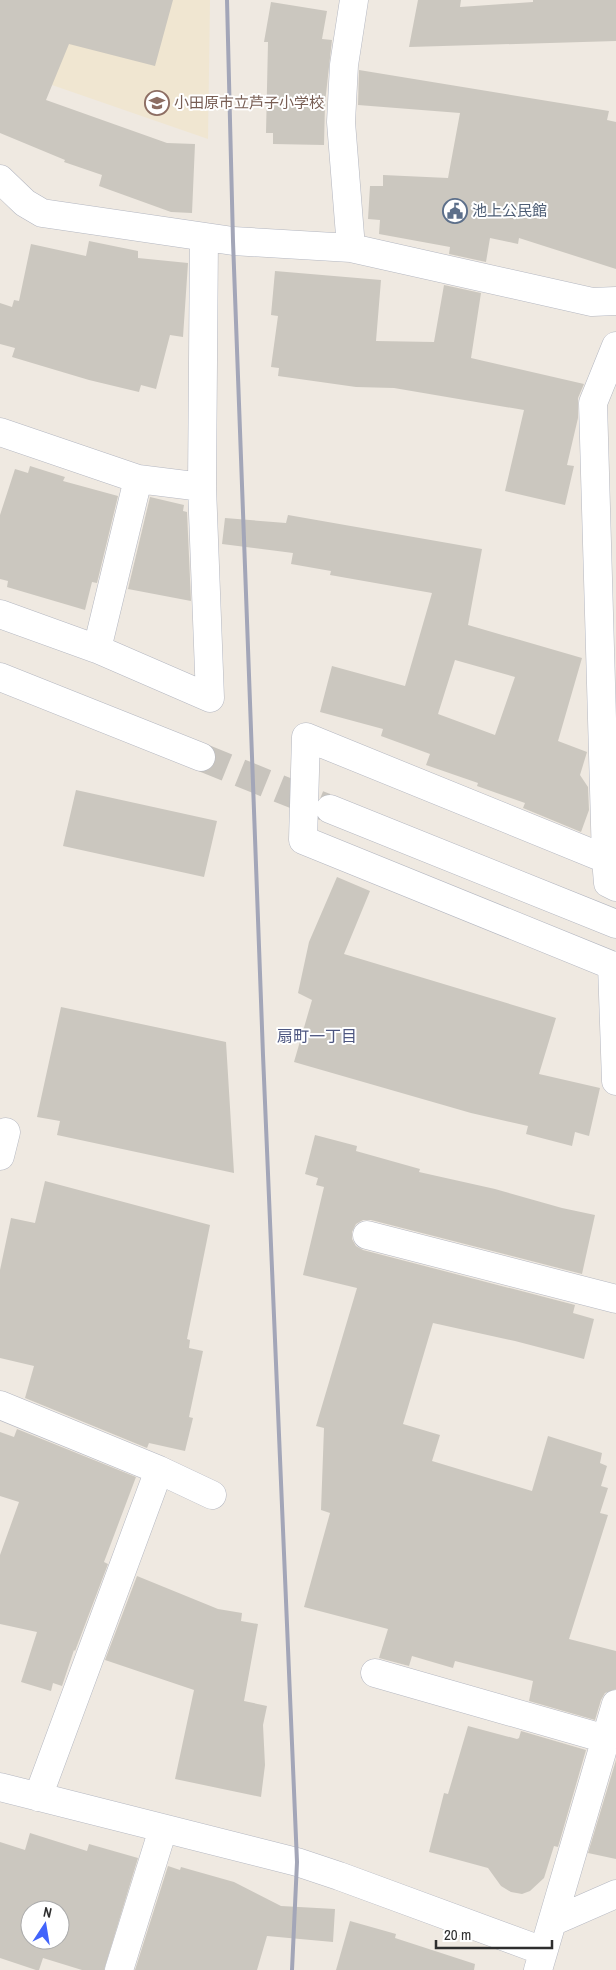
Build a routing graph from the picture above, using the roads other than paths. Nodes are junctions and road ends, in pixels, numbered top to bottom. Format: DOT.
graph roads {
  1 [pos="354,0"];
  2 [pos="0,179"];
  3 [pos="204,237"];
  4 [pos="352,248"];
  5 [pos="616,301"];
  6 [pos="616,346"];
  7 [pos="0,432"];
  8 [pos="138,479"];
  9 [pos="202,487"];
  10 [pos="0,614"];
  11 [pos="97,649"];
  12 [pos="0,677"];
  13 [pos="201,757"];
  14 [pos="330,809"];
  15 [pos="606,858"];
  16 [pos="616,887"];
  17 [pos="616,924"];
  18 [pos="614,966"];
  19 [pos="616,1081"];
  20 [pos="367,1235"];
  21 [pos="616,1299"];
  22 [pos="0,1405"];
  23 [pos="159,1470"];
  24 [pos="212,1495"];
  25 [pos="375,1673"];
  26 [pos="616,1704"];
  27 [pos="606,1739"];
  28 [pos="0,1787"];
  29 [pos="38,1797"];
  30 [pos="163,1829"];
  31 [pos="616,1894"];
  32 [pos="552,1922"];
  33 [pos="540,1960"];
  34 [pos="119,1970"];
  1 -- 4 [label="street"];
  2 -- 3 [label="street"];
  3 -- 4 [label="street"];
  3 -- 9 [label="street"];
  4 -- 5 [label="street"];
  6 -- 15 [label="street"];
  7 -- 8 [label="street"];
  8 -- 9 [label="street"];
  8 -- 11 [label="street"];
  9 -- 11 [label="street"];
  10 -- 11 [label="street"];
  12 -- 13 [label="street"];
  14 -- 17 [label="street"];
  15 -- 16 [label="street"];
  15 -- 18 [label="street"];
  18 -- 19 [label="street"];
  20 -- 21 [label="street"];
  22 -- 23 [label="street"];
  23 -- 24 [label="street"];
  23 -- 29 [label="street"];
  25 -- 27 [label="street"];
  26 -- 27 [label="street"];
  27 -- 32 [label="street"];
  28 -- 29 [label="street"];
  29 -- 30 [label="street"];
  30 -- 33 [label="street"];
  30 -- 34 [label="street"];
  31 -- 32 [label="street"];
  32 -- 33 [label="street"];
}
